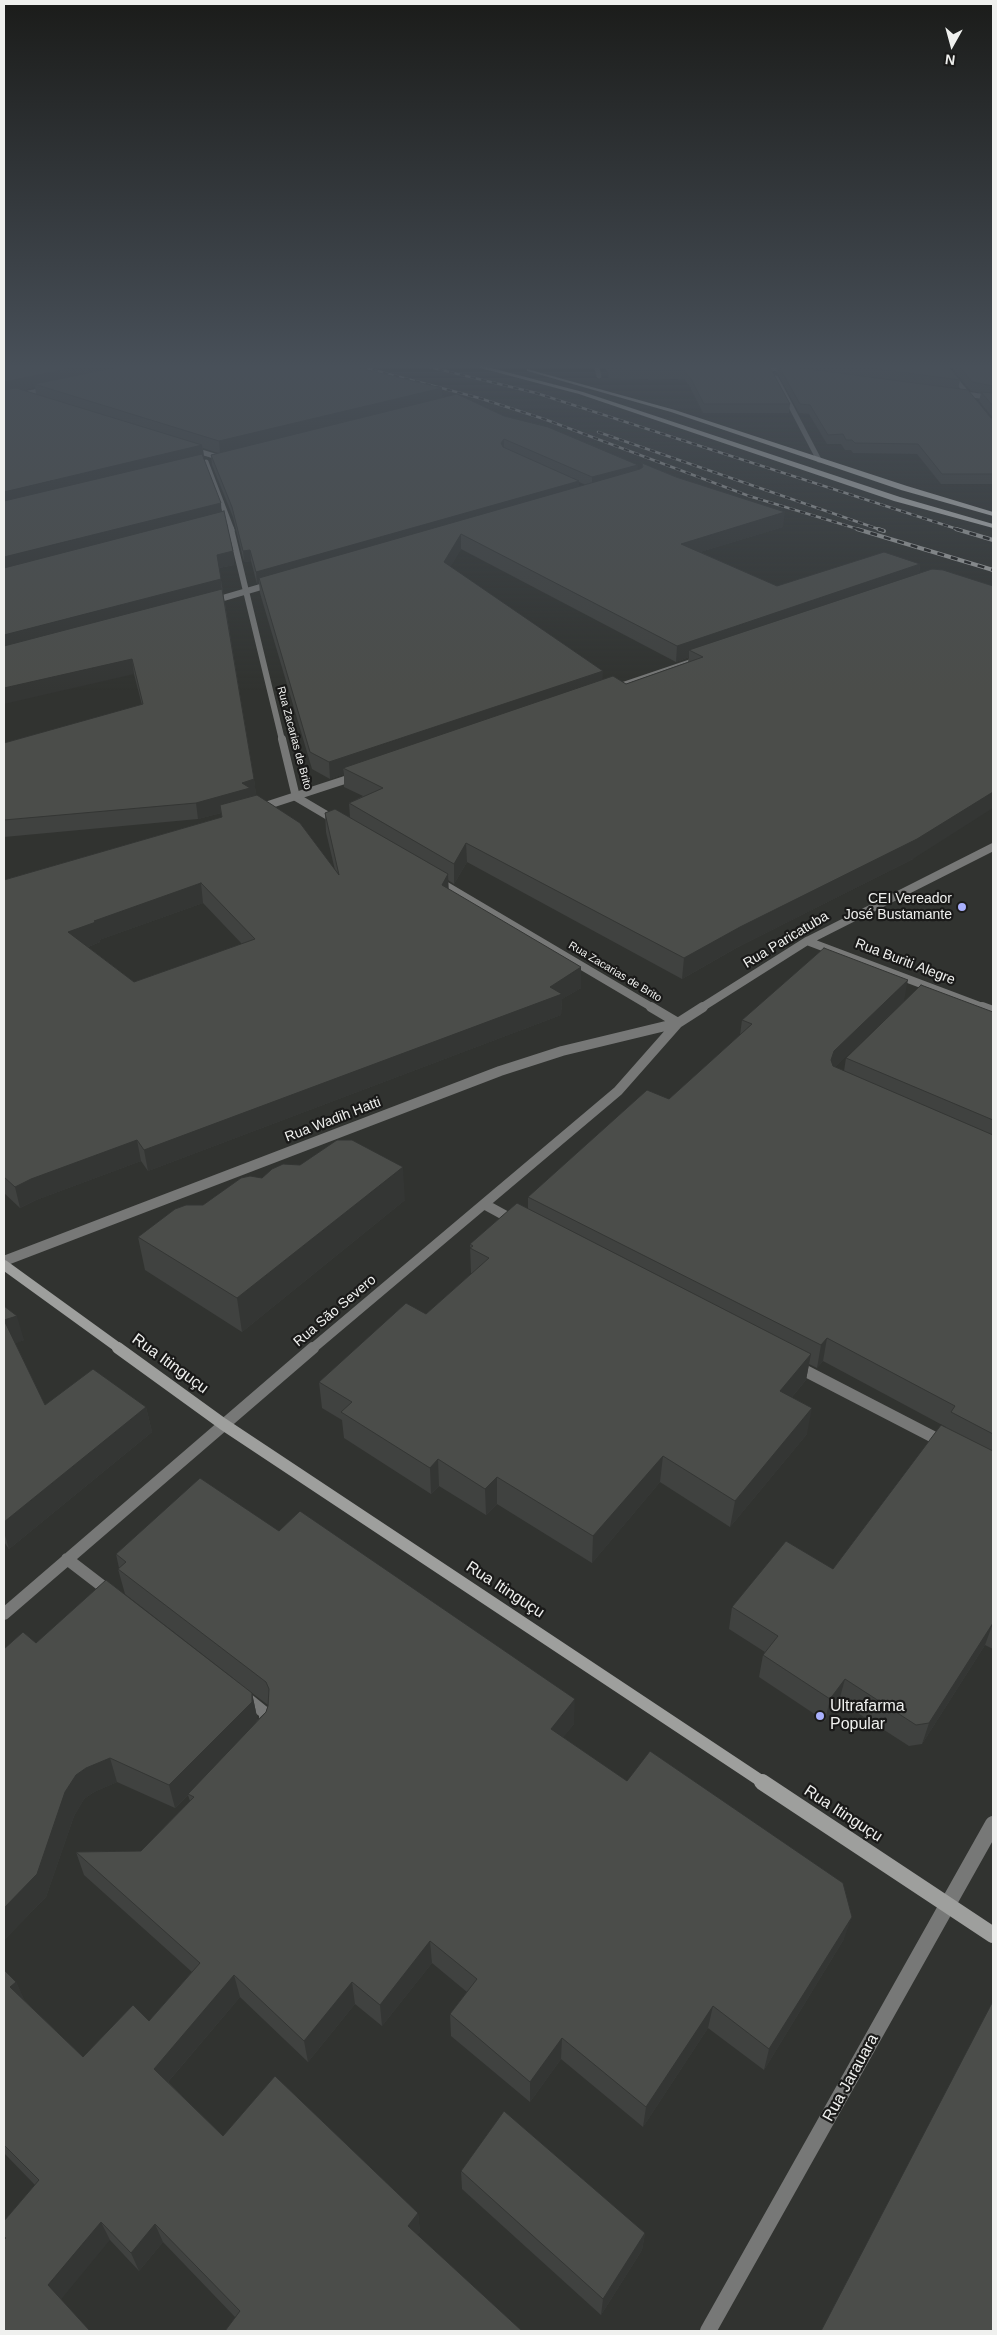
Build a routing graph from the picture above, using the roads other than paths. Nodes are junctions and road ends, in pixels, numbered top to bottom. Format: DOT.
graph roads {
  1 [pos="211,473"];
  2 [pos="819,473"];
  3 [pos="861,473"];
  4 [pos="993,514"];
  5 [pos="229,518"];
  6 [pos="219,521"];
  7 [pos="993,526"];
  8 [pos="282,581"];
  9 [pos="246,592"];
  10 [pos="208,602"];
  11 [pos="702,658"];
  12 [pos="607,690"];
  13 [pos="362,774"];
  14 [pos="296,797"];
  15 [pos="249,810"];
  16 [pos="339,822"];
  17 [pos="993,847"];
  18 [pos="432,877"];
  19 [pos="807,941"];
  20 [pos="993,1011"];
  21 [pos="678,1023"];
  22 [pos="484,1204"];
  23 [pos="525,1226"];
  24 [pos="4,1261"];
  25 [pos="4,1265"];
  26 [pos="781,1358"];
  27 [pos="223,1424"];
  28 [pos="958,1449"];
  29 [pos="67,1559"];
  30 [pos="120,1600"];
  31 [pos="4,1614"];
  32 [pos="235,1689"];
  33 [pos="257,1737"];
  34 [pos="993,1824"];
  35 [pos="948,1905"];
  36 [pos="993,1935"];
  37 [pos="708,2331"];
  1 -- 5 [label="street, Rua Zacarias de Brito"];
  2 -- 7 [label="highway"];
  3 -- 4 [label="highway"];
  5 -- 6 [label="street"];
  5 -- 9 [label="street, Rua Zacarias de Brito"];
  8 -- 9 [label="street"];
  9 -- 10 [label="street"];
  9 -- 14 [label="street, Rua Zacarias de Brito"];
  11 -- 12 [label="street"];
  13 -- 14 [label="street"];
  14 -- 15 [label="street"];
  14 -- 16 [label="street, Rua Zacarias de Brito"];
  17 -- 19 [label="street, Rua Paricatuba"];
  18 -- 21 [label="street, Rua Zacarias de Brito"];
  19 -- 20 [label="street, Rua Buriti Alegre"];
  19 -- 21 [label="street, Rua Paricatuba"];
  21 -- 22 [label="street, Rua São Severo"];
  21 -- 24 [label="street, Rua Wadih Hatti"];
  22 -- 23 [label="street"];
  22 -- 27 [label="street, Rua São Severo"];
  25 -- 27 [label="main road, Rua Itinguçu"];
  26 -- 28 [label="street"];
  27 -- 29 [label="street, Rua São Severo"];
  27 -- 35 [label="main road, Rua Itinguçu"];
  29 -- 30 [label="street"];
  29 -- 31 [label="street, Rua São Severo"];
  32 -- 33 [label="street"];
  34 -- 35 [label="street, Rua Jarauara"];
  35 -- 36 [label="main road, Rua Itinguçu"];
  35 -- 37 [label="street, Rua Jarauara"];
}
